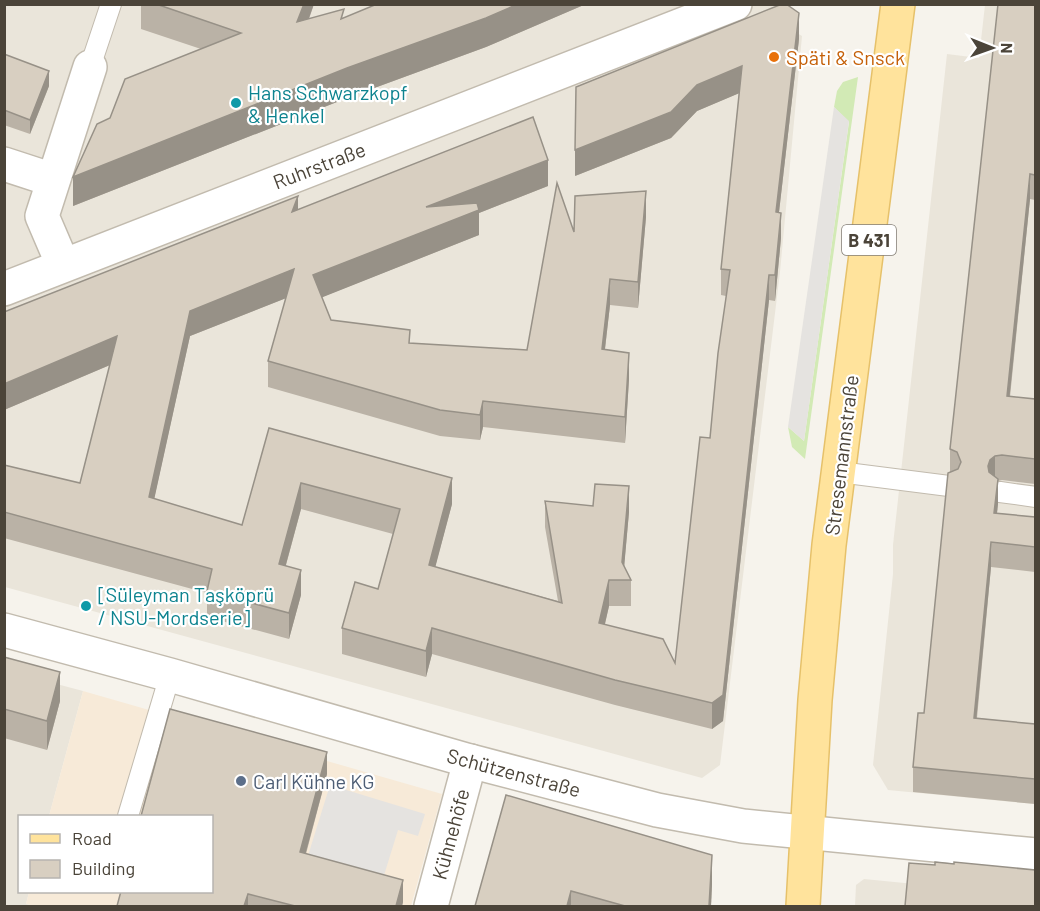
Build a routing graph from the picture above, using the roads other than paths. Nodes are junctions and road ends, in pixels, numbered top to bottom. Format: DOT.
graph roads {
  1 [pos="111,4"];
  2 [pos="735,4"];
  3 [pos="898,4"];
  4 [pos="90,66"];
  5 [pos="4,164"];
  6 [pos="53,180"];
  7 [pos="63,265"];
  8 [pos="4,289"];
  9 [pos="839,472"];
  10 [pos="949,486"];
  11 [pos="1000,492"];
  12 [pos="1035,497"];
  13 [pos="4,630"];
  14 [pos="170,675"];
  15 [pos="470,761"];
  16 [pos="128,815"];
  17 [pos="806,833"];
  18 [pos="1035,855"];
  19 [pos="431,906"];
  20 [pos="803,906"];
  1 -- 4 [label="lane"];
  2 -- 7 [label="street, Ruhrstraße"];
  3 -- 9 [label="main road, Stresemannstraße / B 431"];
  4 -- 6 [label="street"];
  5 -- 6 [label="street"];
  6 -- 7 [label="street"];
  7 -- 8 [label="street, Ruhrstraße"];
  9 -- 10 [label="lane"];
  9 -- 17 [label="main road, Stresemannstraße / B 431"];
  11 -- 12 [label="lane"];
  13 -- 14 [label="street, Schützenstraße"];
  14 -- 15 [label="street, Schützenstraße"];
  14 -- 16 [label="lane"];
  15 -- 17 [label="street, Schützenstraße"];
  15 -- 19 [label="street, Kühnehöfe"];
  17 -- 18 [label="street, Schützenstraße"];
  17 -- 20 [label="main road, Stresemannstraße / B 431"];
}
